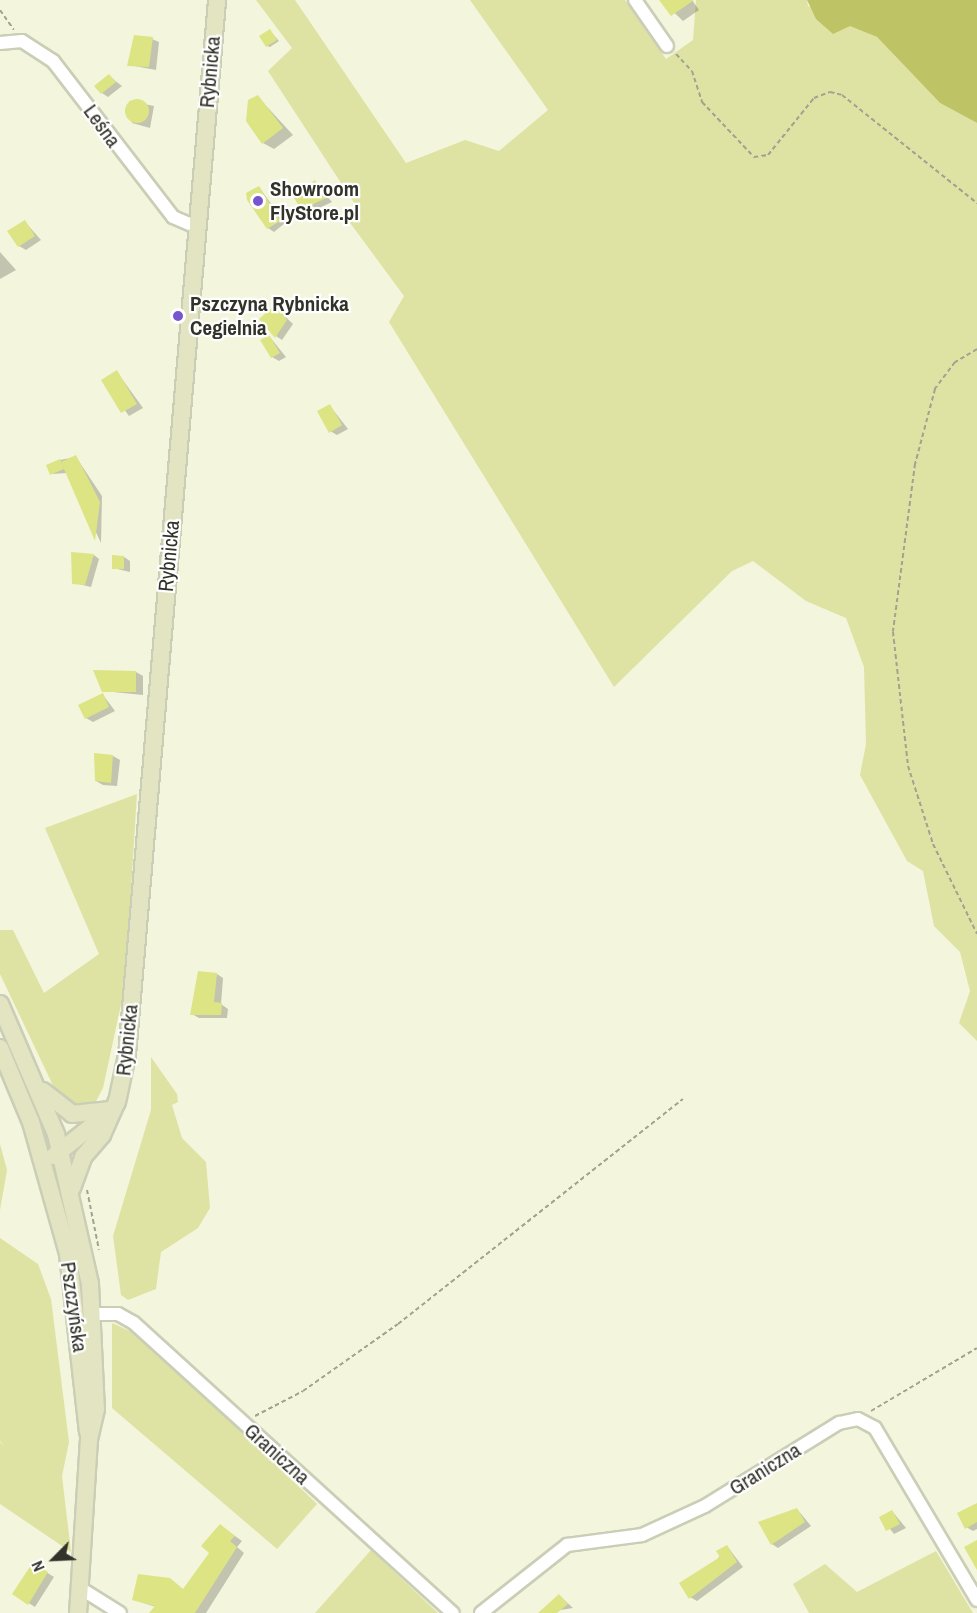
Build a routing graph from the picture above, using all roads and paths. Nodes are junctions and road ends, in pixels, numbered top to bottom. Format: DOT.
graph roads {
  1 [pos="217,0"];
  2 [pos="636,0"];
  3 [pos="0,10"];
  4 [pos="22,41"];
  5 [pos="0,43"];
  6 [pos="667,46"];
  7 [pos="977,203"];
  8 [pos="197,227"];
  9 [pos="977,349"];
  10 [pos="977,934"];
  11 [pos="0,1004"];
  12 [pos="0,1048"];
  13 [pos="38,1086"];
  14 [pos="683,1099"];
  15 [pos="113,1109"];
  16 [pos="31,1122"];
  17 [pos="91,1145"];
  18 [pos="61,1148"];
  19 [pos="48,1177"];
  20 [pos="72,1188"];
  21 [pos="93,1314"];
  22 [pos="977,1348"];
  23 [pos="858,1419"];
  24 [pos="241,1422"];
  25 [pos="89,1439"];
  26 [pos="80,1588"];
  27 [pos="977,1600"];
  28 [pos="78,1613"];
  29 [pos="120,1613"];
  30 [pos="453,1613"];
  31 [pos="481,1613"];
  1 -- 8 [label="main road, Rybnicka"];
  2 -- 6 [label="street"];
  3 -- 4 [label="path"];
  4 -- 5 [label="street"];
  4 -- 8 [label="street, Leśna"];
  6 -- 7 [label="path"];
  8 -- 15 [label="main road, Rybnicka"];
  9 -- 10 [label="path"];
  11 -- 13 [label="main road, Pszczyńska"];
  12 -- 16 [label="main road, Pszczyńska"];
  13 -- 15 [label="main road"];
  13 -- 18 [label="main road, Pszczyńska"];
  14 -- 24 [label="path"];
  15 -- 17 [label="main road, Rybnicka"];
  15 -- 18 [label="main road"];
  16 -- 18 [label="main road"];
  16 -- 19 [label="main road, Pszczyńska"];
  17 -- 18 [label="main road"];
  17 -- 20 [label="main road, Rybnicka"];
  18 -- 19 [label="main road"];
  18 -- 20 [label="main road, Pszczyńska"];
  19 -- 25 [label="main road, Pszczyńska"];
  20 -- 21 [label="main road, Pszczyńska"];
  21 -- 24 [label="street, Graniczna"];
  21 -- 25 [label="main road, Pszczyńska"];
  22 -- 23 [label="path"];
  23 -- 27 [label="street"];
  23 -- 31 [label="street, Graniczna"];
  24 -- 30 [label="street, Graniczna"];
  25 -- 26 [label="main road, Pszczyńska"];
  26 -- 28 [label="main road, Pszczyńska"];
  26 -- 29 [label="street"];
}
